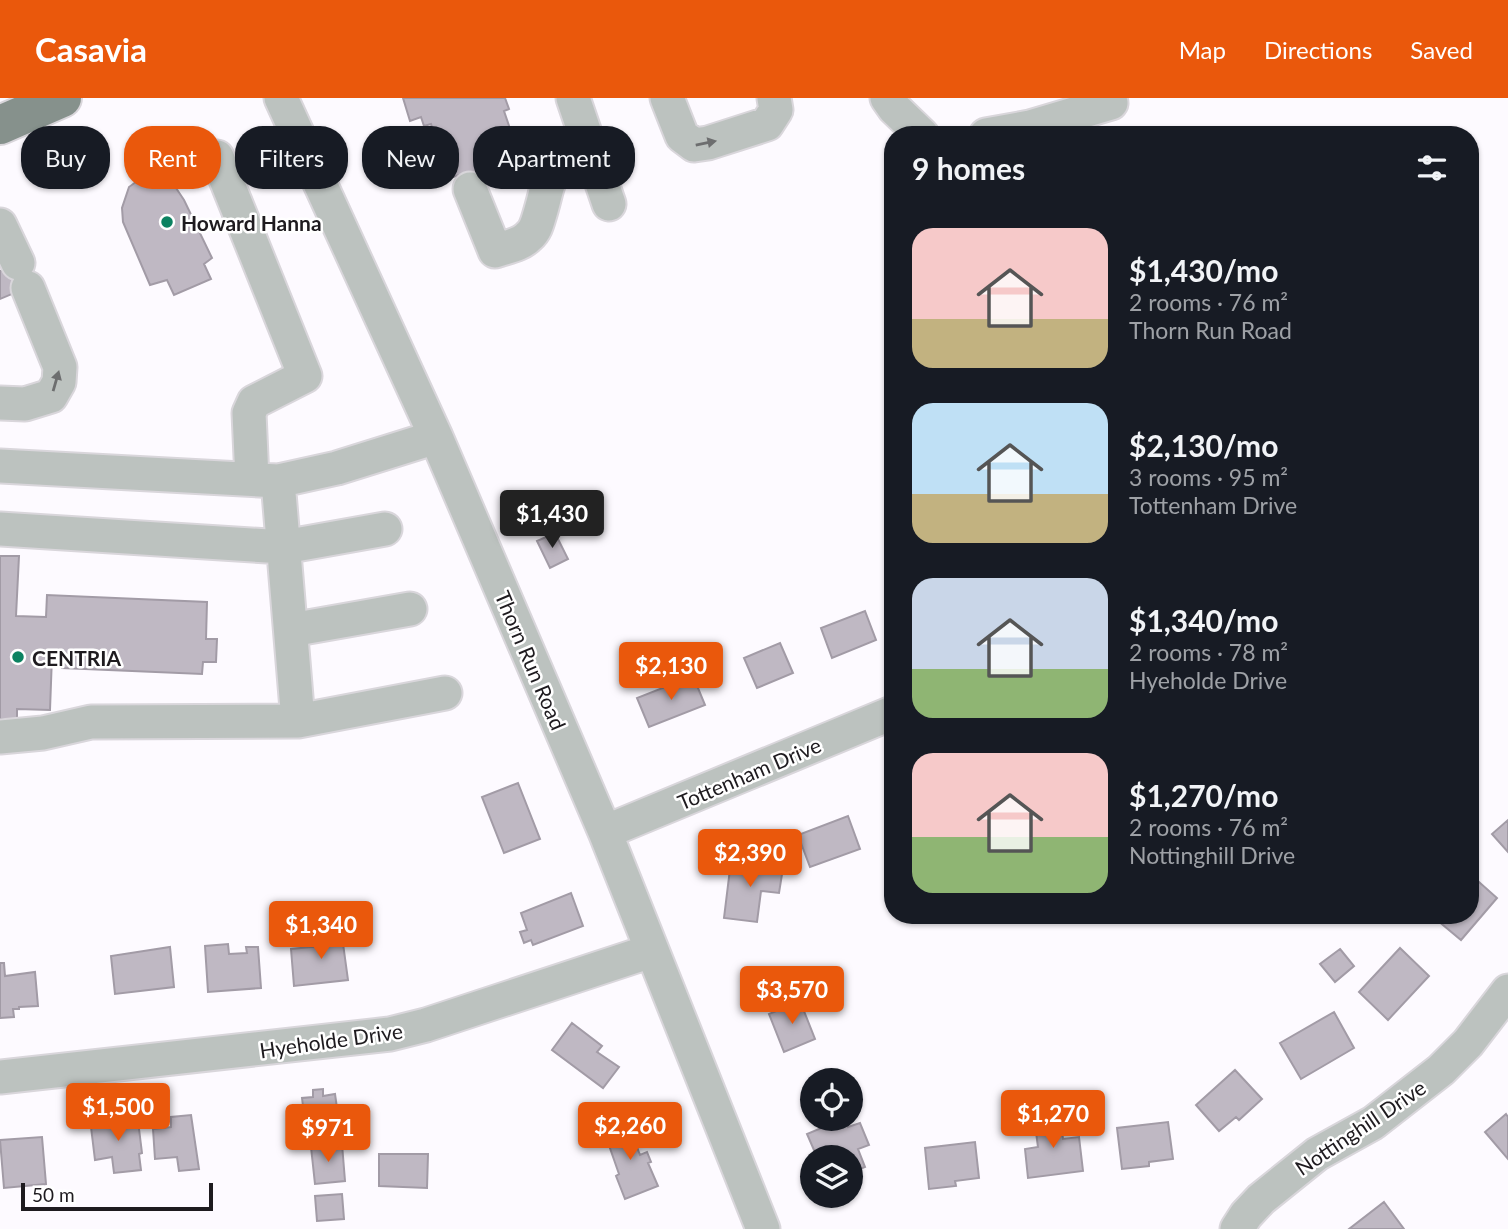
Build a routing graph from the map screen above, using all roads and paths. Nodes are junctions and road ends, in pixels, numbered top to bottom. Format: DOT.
graph roads {
  1 [pos="62,98"];
  2 [pos="281,98"];
  3 [pos="573,98"];
  4 [pos="667,98"];
  5 [pos="774,98"];
  6 [pos="887,98"];
  7 [pos="1111,103"];
  8 [pos="14,112"];
  9 [pos="583,126"];
  10 [pos="913,126"];
  11 [pos="1033,126"];
  12 [pos="221,167"];
  13 [pos="470,189"];
  14 [pos="546,189"];
  15 [pos="604,189"];
  16 [pos="609,204"];
  17 [pos="0,225"];
  18 [pos="0,403"];
  19 [pos="436,436"];
  20 [pos="0,466"];
  21 [pos="265,480"];
  22 [pos="0,529"];
  23 [pos="385,530"];
  24 [pos="284,547"];
  25 [pos="410,609"];
  26 [pos="291,630"];
  27 [pos="445,693"];
  28 [pos="884,716"];
  29 [pos="298,721"];
  30 [pos="0,737"];
  31 [pos="605,832"];
  32 [pos="651,951"];
  33 [pos="1508,991"];
  34 [pos="0,1077"];
  35 [pos="763,1229"];
  36 [pos="1237,1229"];
  1 -- 8 [label="main road"];
  2 -- 19 [label="street, Thorn Run Road"];
  3 -- 9 [label="street"];
  4 -- 5 [label="street, one-way"];
  6 -- 10 [label="street"];
  7 -- 11 [label="street"];
  12 -- 21 [label="street"];
  13 -- 14 [label="street"];
  15 -- 16 [label="street"];
  18 -- 17 [label="street, one-way"];
  19 -- 21 [label="street"];
  19 -- 31 [label="street, Thorn Run Road"];
  20 -- 21 [label="street"];
  21 -- 24 [label="street"];
  22 -- 24 [label="street"];
  23 -- 24 [label="street"];
  24 -- 26 [label="street"];
  25 -- 26 [label="street"];
  26 -- 29 [label="street"];
  27 -- 29 [label="street"];
  28 -- 31 [label="street, Tottenham Drive"];
  29 -- 30 [label="street"];
  31 -- 32 [label="street, Thorn Run Road"];
  32 -- 34 [label="street, Hyeholde Drive"];
  32 -- 35 [label="street, Thorn Run Road"];
  33 -- 36 [label="street, Nottinghill Drive"];
}
